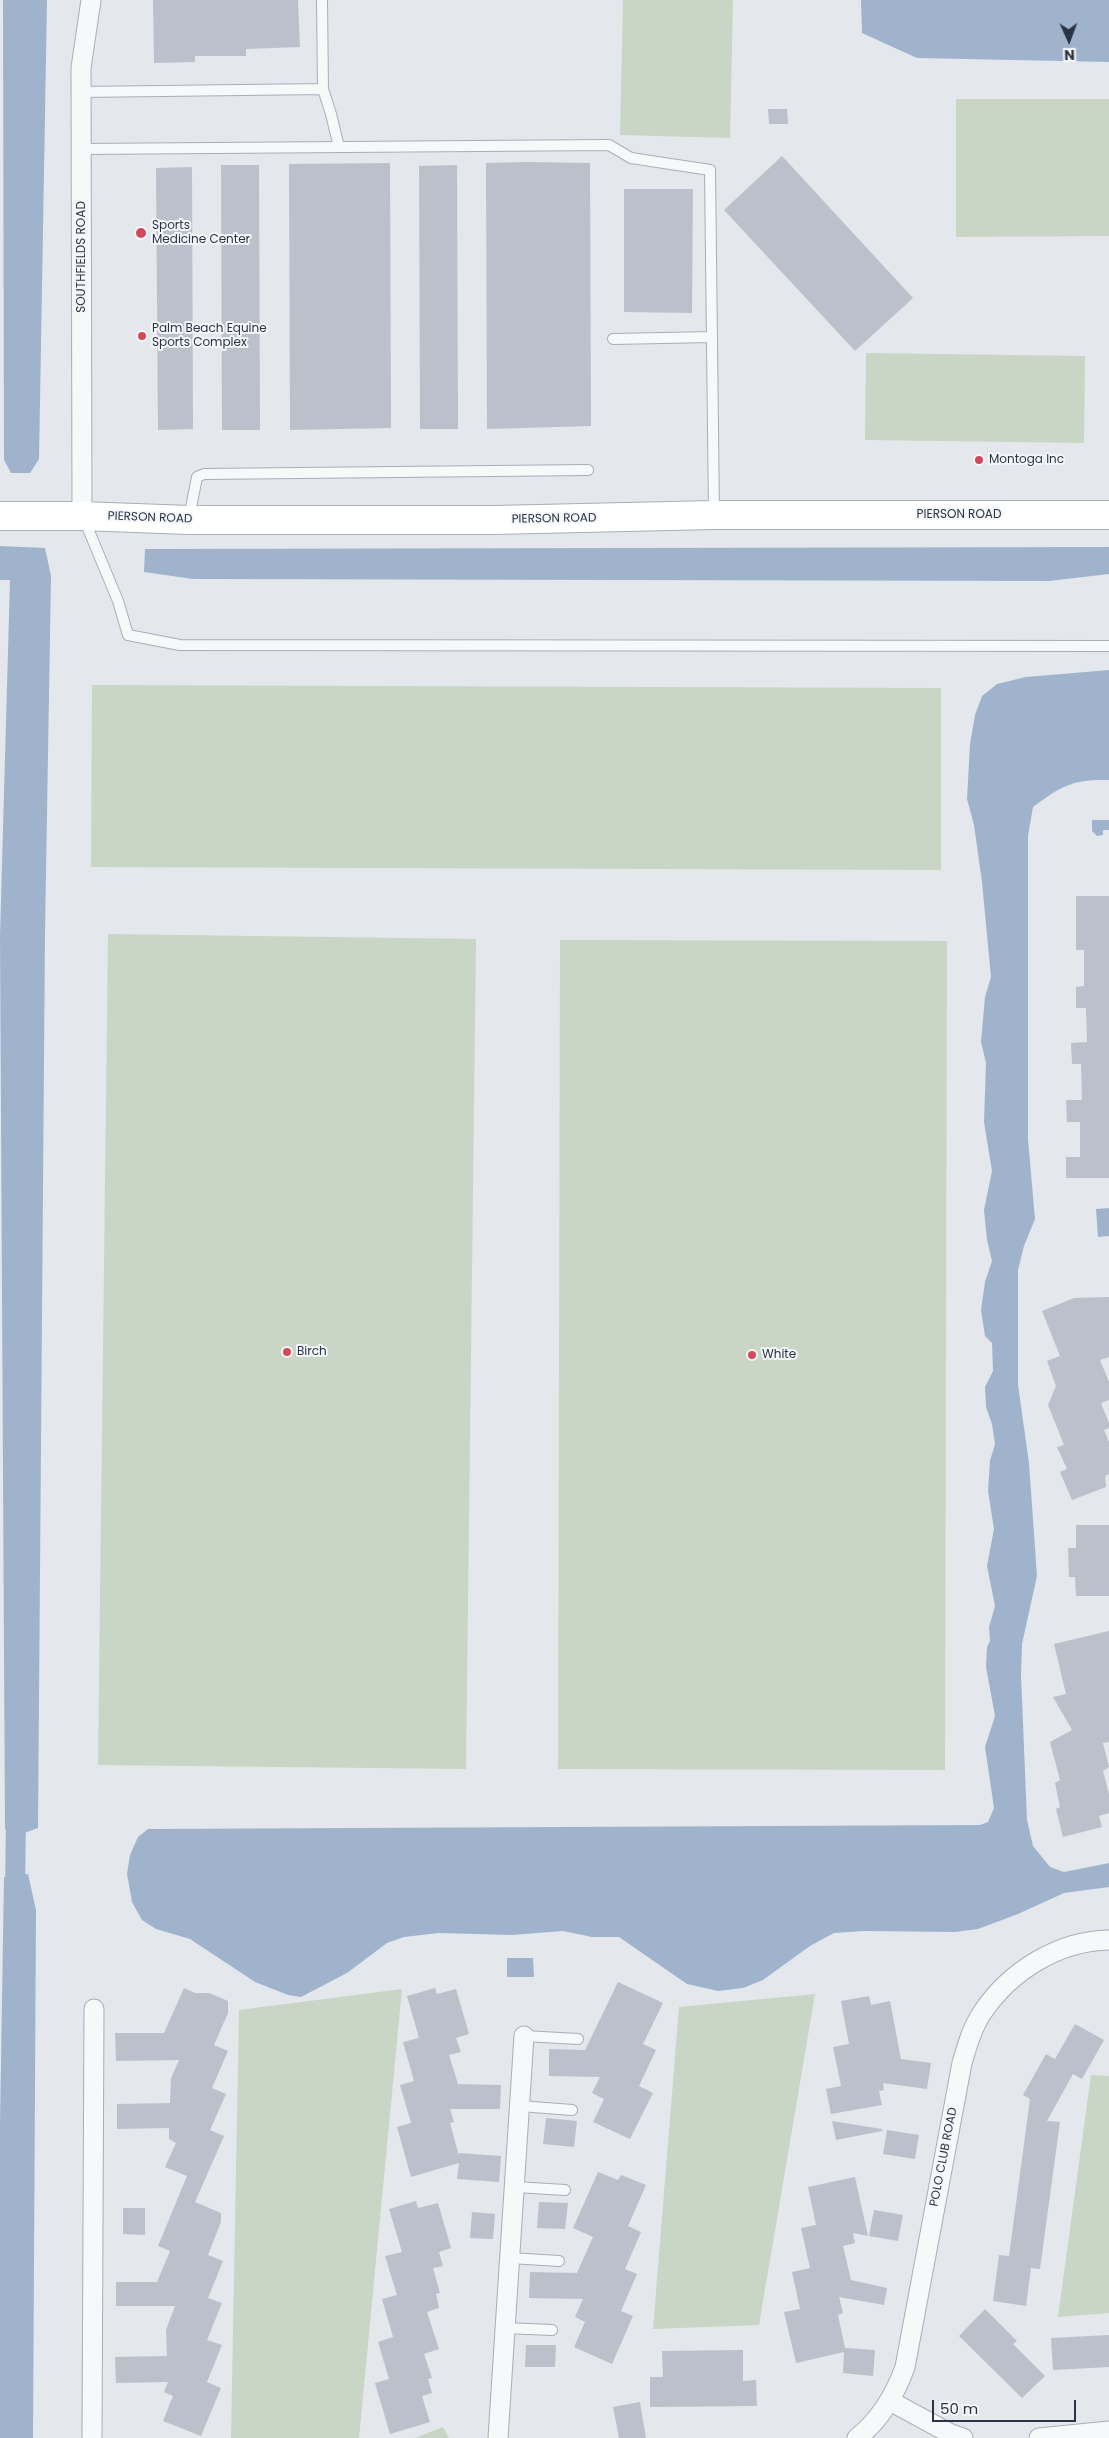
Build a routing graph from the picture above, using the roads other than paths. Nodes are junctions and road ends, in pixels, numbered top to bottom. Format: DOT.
graph roads {
  1 [pos="91,0"];
  2 [pos="322,0"];
  3 [pos="323,89"];
  4 [pos="81,92"];
  5 [pos="339,147"];
  6 [pos="82,149"];
  7 [pos="712,337"];
  8 [pos="613,339"];
  9 [pos="588,470"];
  10 [pos="714,515"];
  11 [pos="1109,515"];
  12 [pos="0,516"];
  13 [pos="82,516"];
  14 [pos="189,520"];
  15 [pos="1109,646"];
  16 [pos="1109,1940"];
  17 [pos="94,2009"];
  18 [pos="524,2036"];
  19 [pos="578,2039"];
  20 [pos="520,2106"];
  21 [pos="572,2110"];
  22 [pos="515,2187"];
  23 [pos="565,2190"];
  24 [pos="510,2258"];
  25 [pos="559,2261"];
  26 [pos="505,2328"];
  27 [pos="552,2330"];
  28 [pos="890,2400"];
  29 [pos="1109,2431"];
  30 [pos="92,2438"];
  31 [pos="498,2438"];
  32 [pos="857,2438"];
  33 [pos="963,2438"];
  34 [pos="1039,2438"];
  1 -- 4 [label="street, SOUTHFIELDS ROAD"];
  2 -- 3 [label="lane"];
  3 -- 4 [label="lane"];
  3 -- 5 [label="lane"];
  4 -- 6 [label="street, SOUTHFIELDS ROAD"];
  5 -- 6 [label="lane"];
  5 -- 7 [label="lane"];
  6 -- 13 [label="street, SOUTHFIELDS ROAD"];
  7 -- 8 [label="lane"];
  7 -- 10 [label="lane"];
  9 -- 14 [label="lane"];
  10 -- 11 [label="street, PIERSON ROAD"];
  10 -- 14 [label="street, PIERSON ROAD"];
  12 -- 13 [label="street, PIERSON ROAD"];
  13 -- 14 [label="street, PIERSON ROAD"];
  13 -- 15 [label="lane"];
  16 -- 28 [label="street, POLO CLUB ROAD"];
  17 -- 30 [label="street"];
  18 -- 19 [label="lane"];
  18 -- 20 [label="street"];
  20 -- 21 [label="lane"];
  20 -- 22 [label="street"];
  22 -- 23 [label="lane"];
  22 -- 24 [label="street"];
  24 -- 25 [label="lane"];
  24 -- 26 [label="street"];
  26 -- 27 [label="lane"];
  26 -- 31 [label="street"];
  28 -- 32 [label="street, POLO CLUB ROAD"];
  28 -- 33 [label="street"];
  29 -- 34 [label="street"];
}
